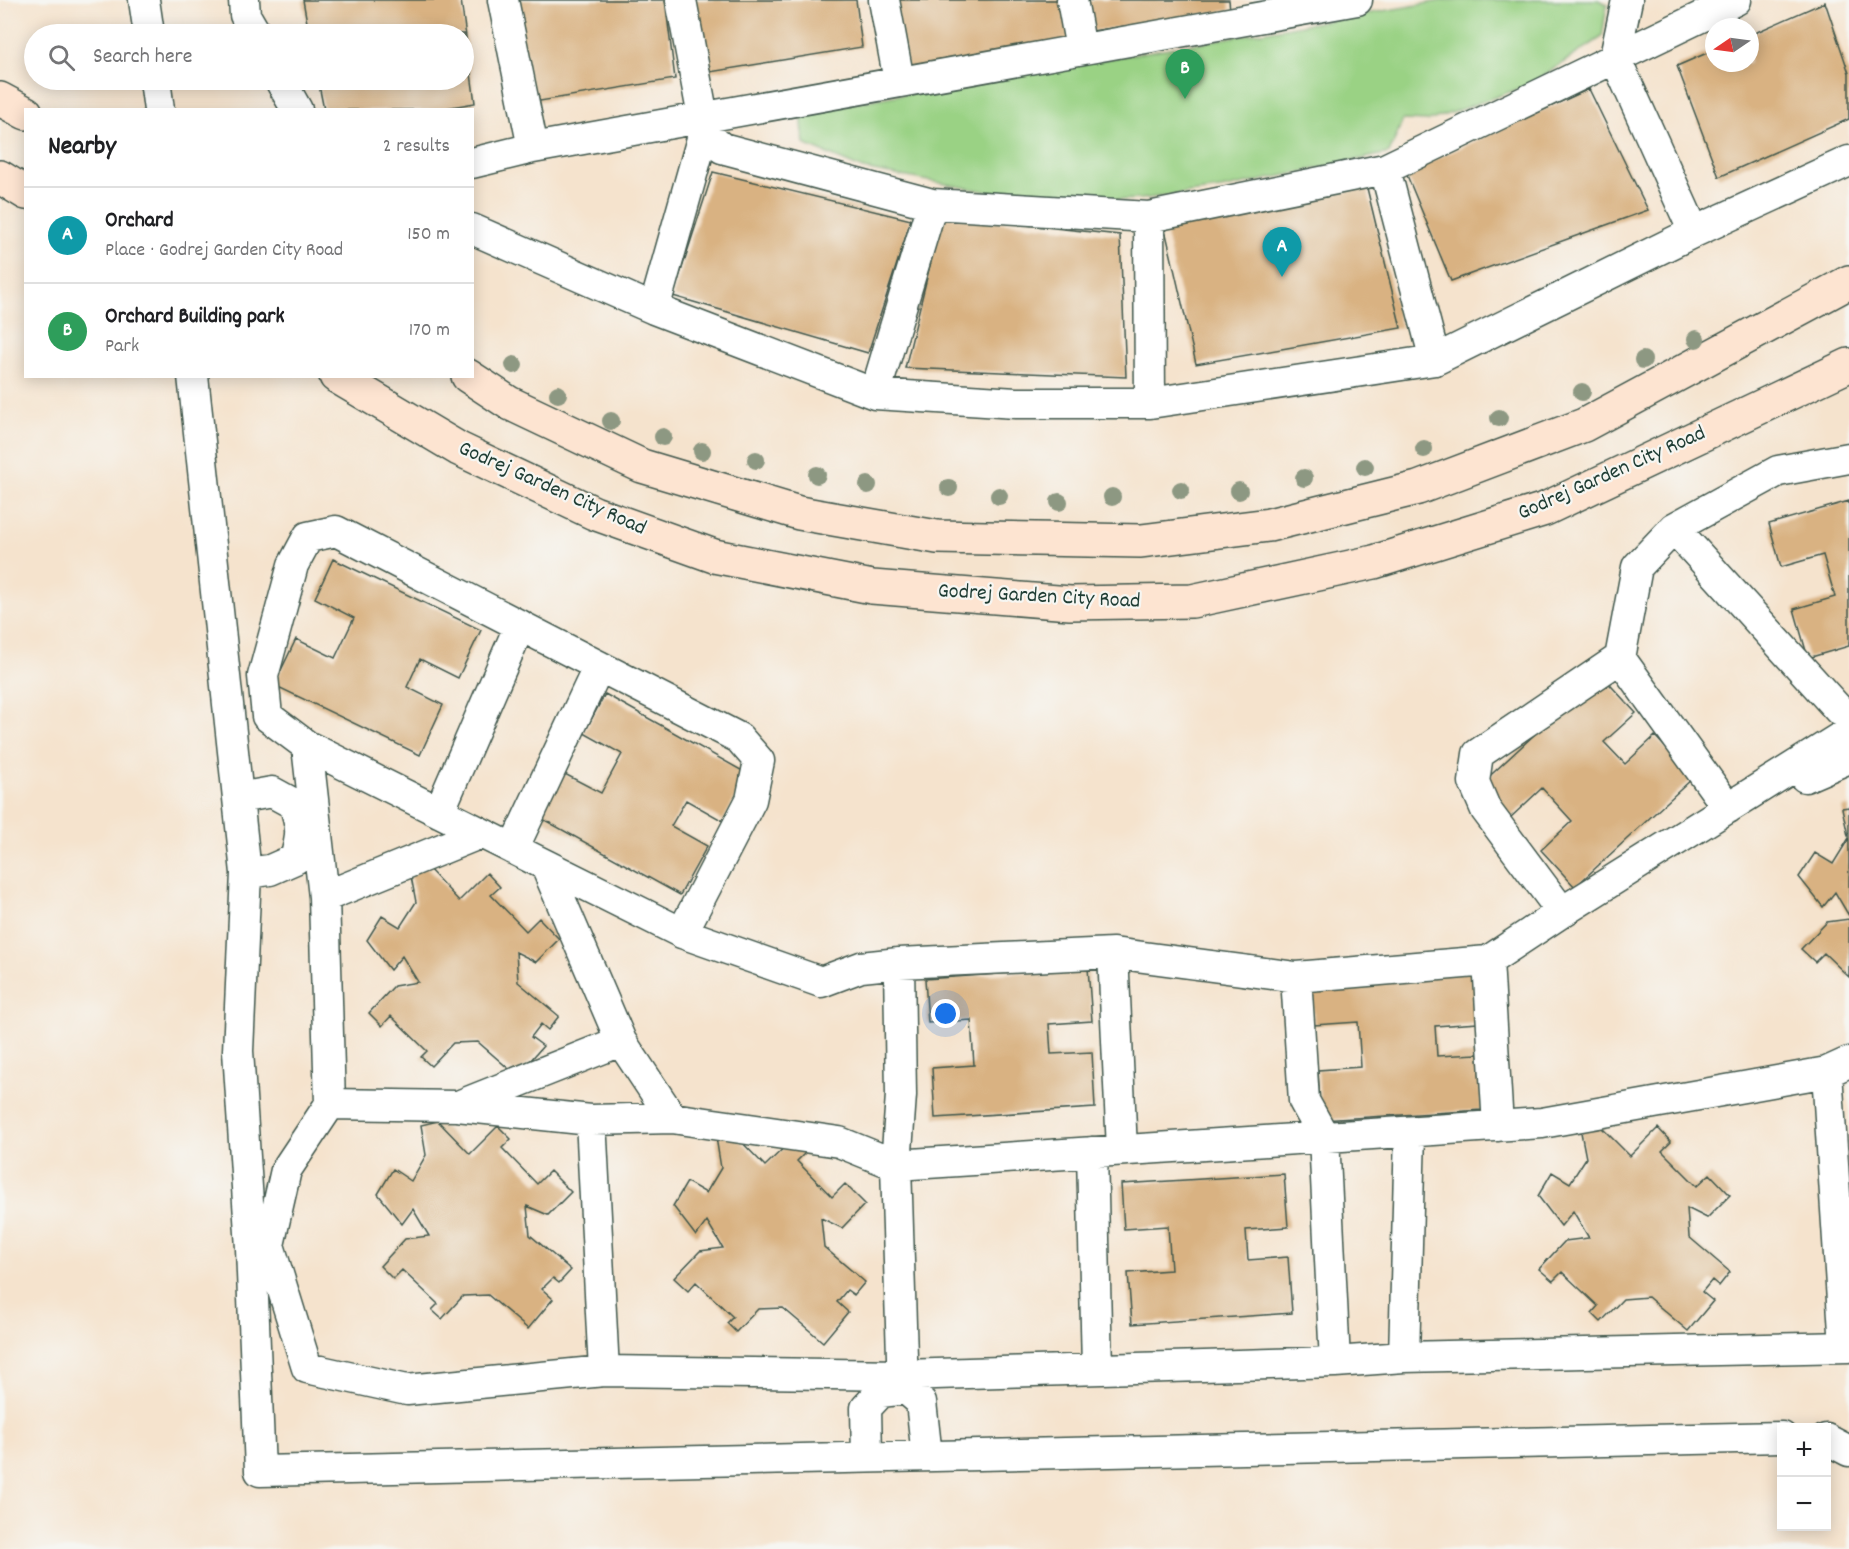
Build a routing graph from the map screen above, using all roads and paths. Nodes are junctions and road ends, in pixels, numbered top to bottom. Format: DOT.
graph roads {
  1 [pos="144,0"];
  2 [pos="244,0"];
  3 [pos="503,0"];
  4 [pos="681,0"];
  5 [pos="884,0"];
  6 [pos="1072,0"];
  7 [pos="1357,0"];
  8 [pos="1628,0"];
  9 [pos="1736,0"];
  10 [pos="1262,8"];
  11 [pos="147,24"];
  12 [pos="250,24"];
  13 [pos="1081,49"];
  14 [pos="1615,57"];
  15 [pos="899,81"];
  16 [pos="156,90"];
  17 [pos="286,90"];
  18 [pos="0,99"];
  19 [pos="159,108"];
  20 [pos="296,108"];
  21 [pos="24,112"];
  22 [pos="703,122"];
  23 [pos="533,148"];
  24 [pos="1849,161"];
  25 [pos="474,163"];
  26 [pos="1385,169"];
  27 [pos="0,177"];
  28 [pos="24,192"];
  29 [pos="932,204"];
  30 [pos="1149,217"];
  31 [pos="474,230"];
  32 [pos="1694,232"];
  33 [pos="1849,282"];
  34 [pos="654,309"];
  35 [pos="1435,360"];
  36 [pos="1849,365"];
  37 [pos="193,378"];
  38 [pos="339,378"];
  39 [pos="471,378"];
  40 [pos="875,394"];
  41 [pos="1150,403"];
  42 [pos="1849,458"];
  43 [pos="1674,528"];
  44 [pos="520,626"];
  45 [pos="1620,658"];
  46 [pos="599,666"];
  47 [pos="1847,718"];
  48 [pos="307,746"];
  49 [pos="1849,758"];
  50 [pos="238,798"];
  51 [pos="1723,811"];
  52 [pos="439,812"];
  53 [pos="309,827"];
  54 [pos="481,833"];
  55 [pos="513,849"];
  56 [pos="546,866"];
  57 [pos="246,873"];
  58 [pos="324,897"];
  59 [pos="1562,912"];
  60 [pos="682,933"];
  61 [pos="1113,953"];
  62 [pos="1488,961"];
  63 [pos="899,963"];
  64 [pos="1296,976"];
  65 [pos="621,1041"];
  66 [pos="1838,1067"];
  67 [pos="330,1104"];
  68 [pos="457,1106"];
  69 [pos="672,1118"];
  70 [pos="591,1120"];
  71 [pos="1498,1126"];
  72 [pos="1410,1132"];
  73 [pos="1324,1137"];
  74 [pos="1122,1150"];
  75 [pos="1092,1152"];
  76 [pos="896,1165"];
  77 [pos="1847,1347"];
  78 [pos="1404,1357"];
  79 [pos="1335,1362"];
  80 [pos="1097,1370"];
  81 [pos="604,1371"];
  82 [pos="903,1382"];
  83 [pos="1777,1437"];
  84 [pos="1831,1441"];
  85 [pos="1849,1451"];
  86 [pos="927,1456"];
  87 [pos="867,1457"];
  1 -- 11 [label="street"];
  2 -- 12 [label="street"];
  3 -- 23 [label="street"];
  4 -- 22 [label="street"];
  5 -- 15 [label="street"];
  6 -- 13 [label="street"];
  7 -- 10 [label="street"];
  8 -- 14 [label="street"];
  9 -- 14 [label="street"];
  10 -- 13 [label="street"];
  13 -- 15 [label="street"];
  14 -- 26 [label="street"];
  14 -- 32 [label="street"];
  15 -- 22 [label="street"];
  16 -- 19 [label="street"];
  17 -- 20 [label="street"];
  18 -- 21 [label="street"];
  22 -- 23 [label="street"];
  22 -- 29 [label="street"];
  22 -- 34 [label="street"];
  23 -- 25 [label="street"];
  24 -- 32 [label="street"];
  26 -- 30 [label="street"];
  26 -- 35 [label="street"];
  27 -- 28 [label="street"];
  29 -- 30 [label="street"];
  29 -- 40 [label="street"];
  30 -- 41 [label="street"];
  31 -- 34 [label="street"];
  32 -- 35 [label="street"];
  33 -- 39 [label="street"];
  34 -- 40 [label="street"];
  35 -- 41 [label="street"];
  36 -- 38 [label="street, Godrej Garden City Road"];
  37 -- 50 [label="street"];
  40 -- 41 [label="street"];
  42 -- 43 [label="street"];
  43 -- 45 [label="street"];
  43 -- 47 [label="street"];
  44 -- 46 [label="street"];
  44 -- 48 [label="street"];
  44 -- 52 [label="street"];
  45 -- 51 [label="street"];
  45 -- 59 [label="street"];
  46 -- 55 [label="street"];
  46 -- 60 [label="street"];
  47 -- 51 [label="street"];
  48 -- 52 [label="street"];
  48 -- 53 [label="street"];
  49 -- 51 [label="street"];
  50 -- 53 [label="street"];
  50 -- 57 [label="street"];
  51 -- 59 [label="street"];
  52 -- 54 [label="street"];
  53 -- 57 [label="street"];
  53 -- 58 [label="street"];
  54 -- 55 [label="street"];
  54 -- 58 [label="street"];
  55 -- 56 [label="street"];
  56 -- 60 [label="street"];
  56 -- 65 [label="street"];
  57 -- 87 [label="street"];
  58 -- 67 [label="street"];
  59 -- 62 [label="street"];
  60 -- 63 [label="street"];
  61 -- 63 [label="street"];
  61 -- 64 [label="street"];
  61 -- 74 [label="street"];
  62 -- 64 [label="street"];
  62 -- 71 [label="street"];
  63 -- 76 [label="street"];
  64 -- 73 [label="street"];
  65 -- 68 [label="street"];
  65 -- 69 [label="street"];
  66 -- 71 [label="street"];
  66 -- 77 [label="street"];
  67 -- 68 [label="street"];
  67 -- 81 [label="street"];
  68 -- 70 [label="street"];
  69 -- 70 [label="street"];
  69 -- 76 [label="street"];
  70 -- 81 [label="street"];
  71 -- 72 [label="street"];
  72 -- 73 [label="street"];
  72 -- 78 [label="street"];
  73 -- 74 [label="street"];
  73 -- 79 [label="street"];
  74 -- 75 [label="street"];
  75 -- 76 [label="street"];
  75 -- 80 [label="street"];
  76 -- 82 [label="street"];
  77 -- 78 [label="street"];
  78 -- 79 [label="street"];
  79 -- 80 [label="street"];
  80 -- 82 [label="street"];
  81 -- 82 [label="street"];
  82 -- 86 [label="street"];
  82 -- 87 [label="street"];
  83 -- 86 [label="street"];
  84 -- 85 [label="street"];
  86 -- 87 [label="street"];
}
